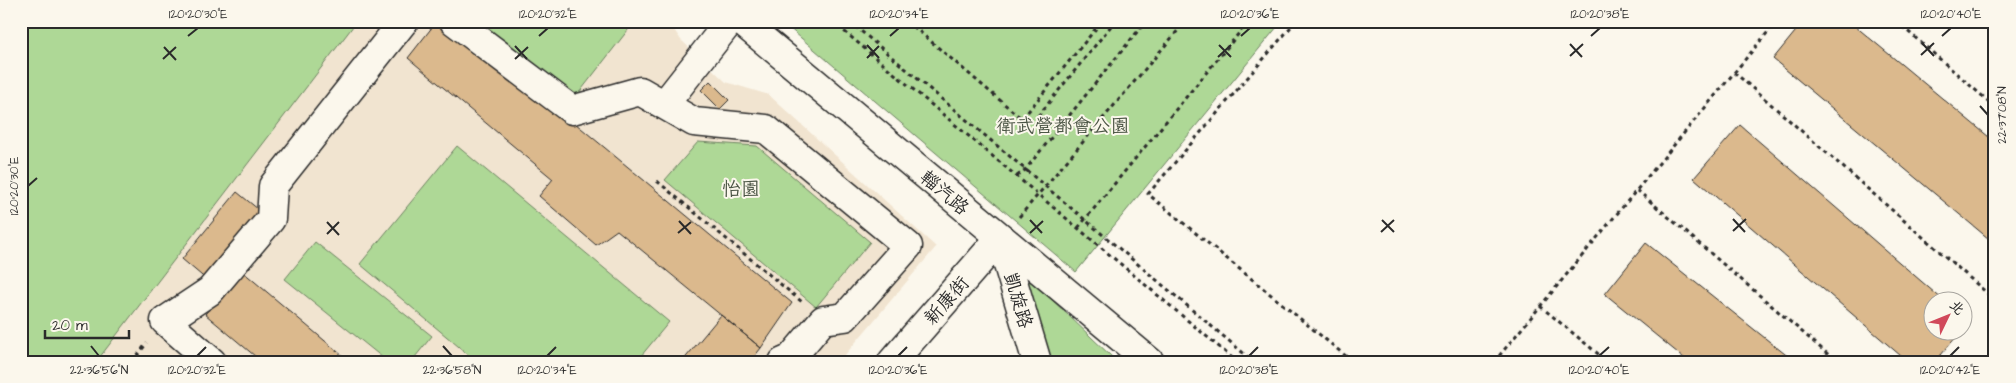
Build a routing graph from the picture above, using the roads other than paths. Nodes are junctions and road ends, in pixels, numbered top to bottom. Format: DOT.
graph roads {
  1 [pos="404,21"];
  2 [pos="454,21"];
  3 [pos="730,21"];
  4 [pos="741,21"];
  5 [pos="664,105"];
  6 [pos="1000,238"];
  7 [pos="212,362"];
  8 [pos="783,362"];
  9 [pos="892,362"];
  10 [pos="1037,362"];
  11 [pos="1150,362"];
  1 -- 7 [label="street"];
  2 -- 5 [label="street"];
  3 -- 5 [label="street"];
  4 -- 6 [label="street, 輜汽路"];
  5 -- 8 [label="street"];
  6 -- 9 [label="street, 新康街"];
  6 -- 10 [label="street, 凱旋路"];
  6 -- 11 [label="street, 輜汽路"];
}
